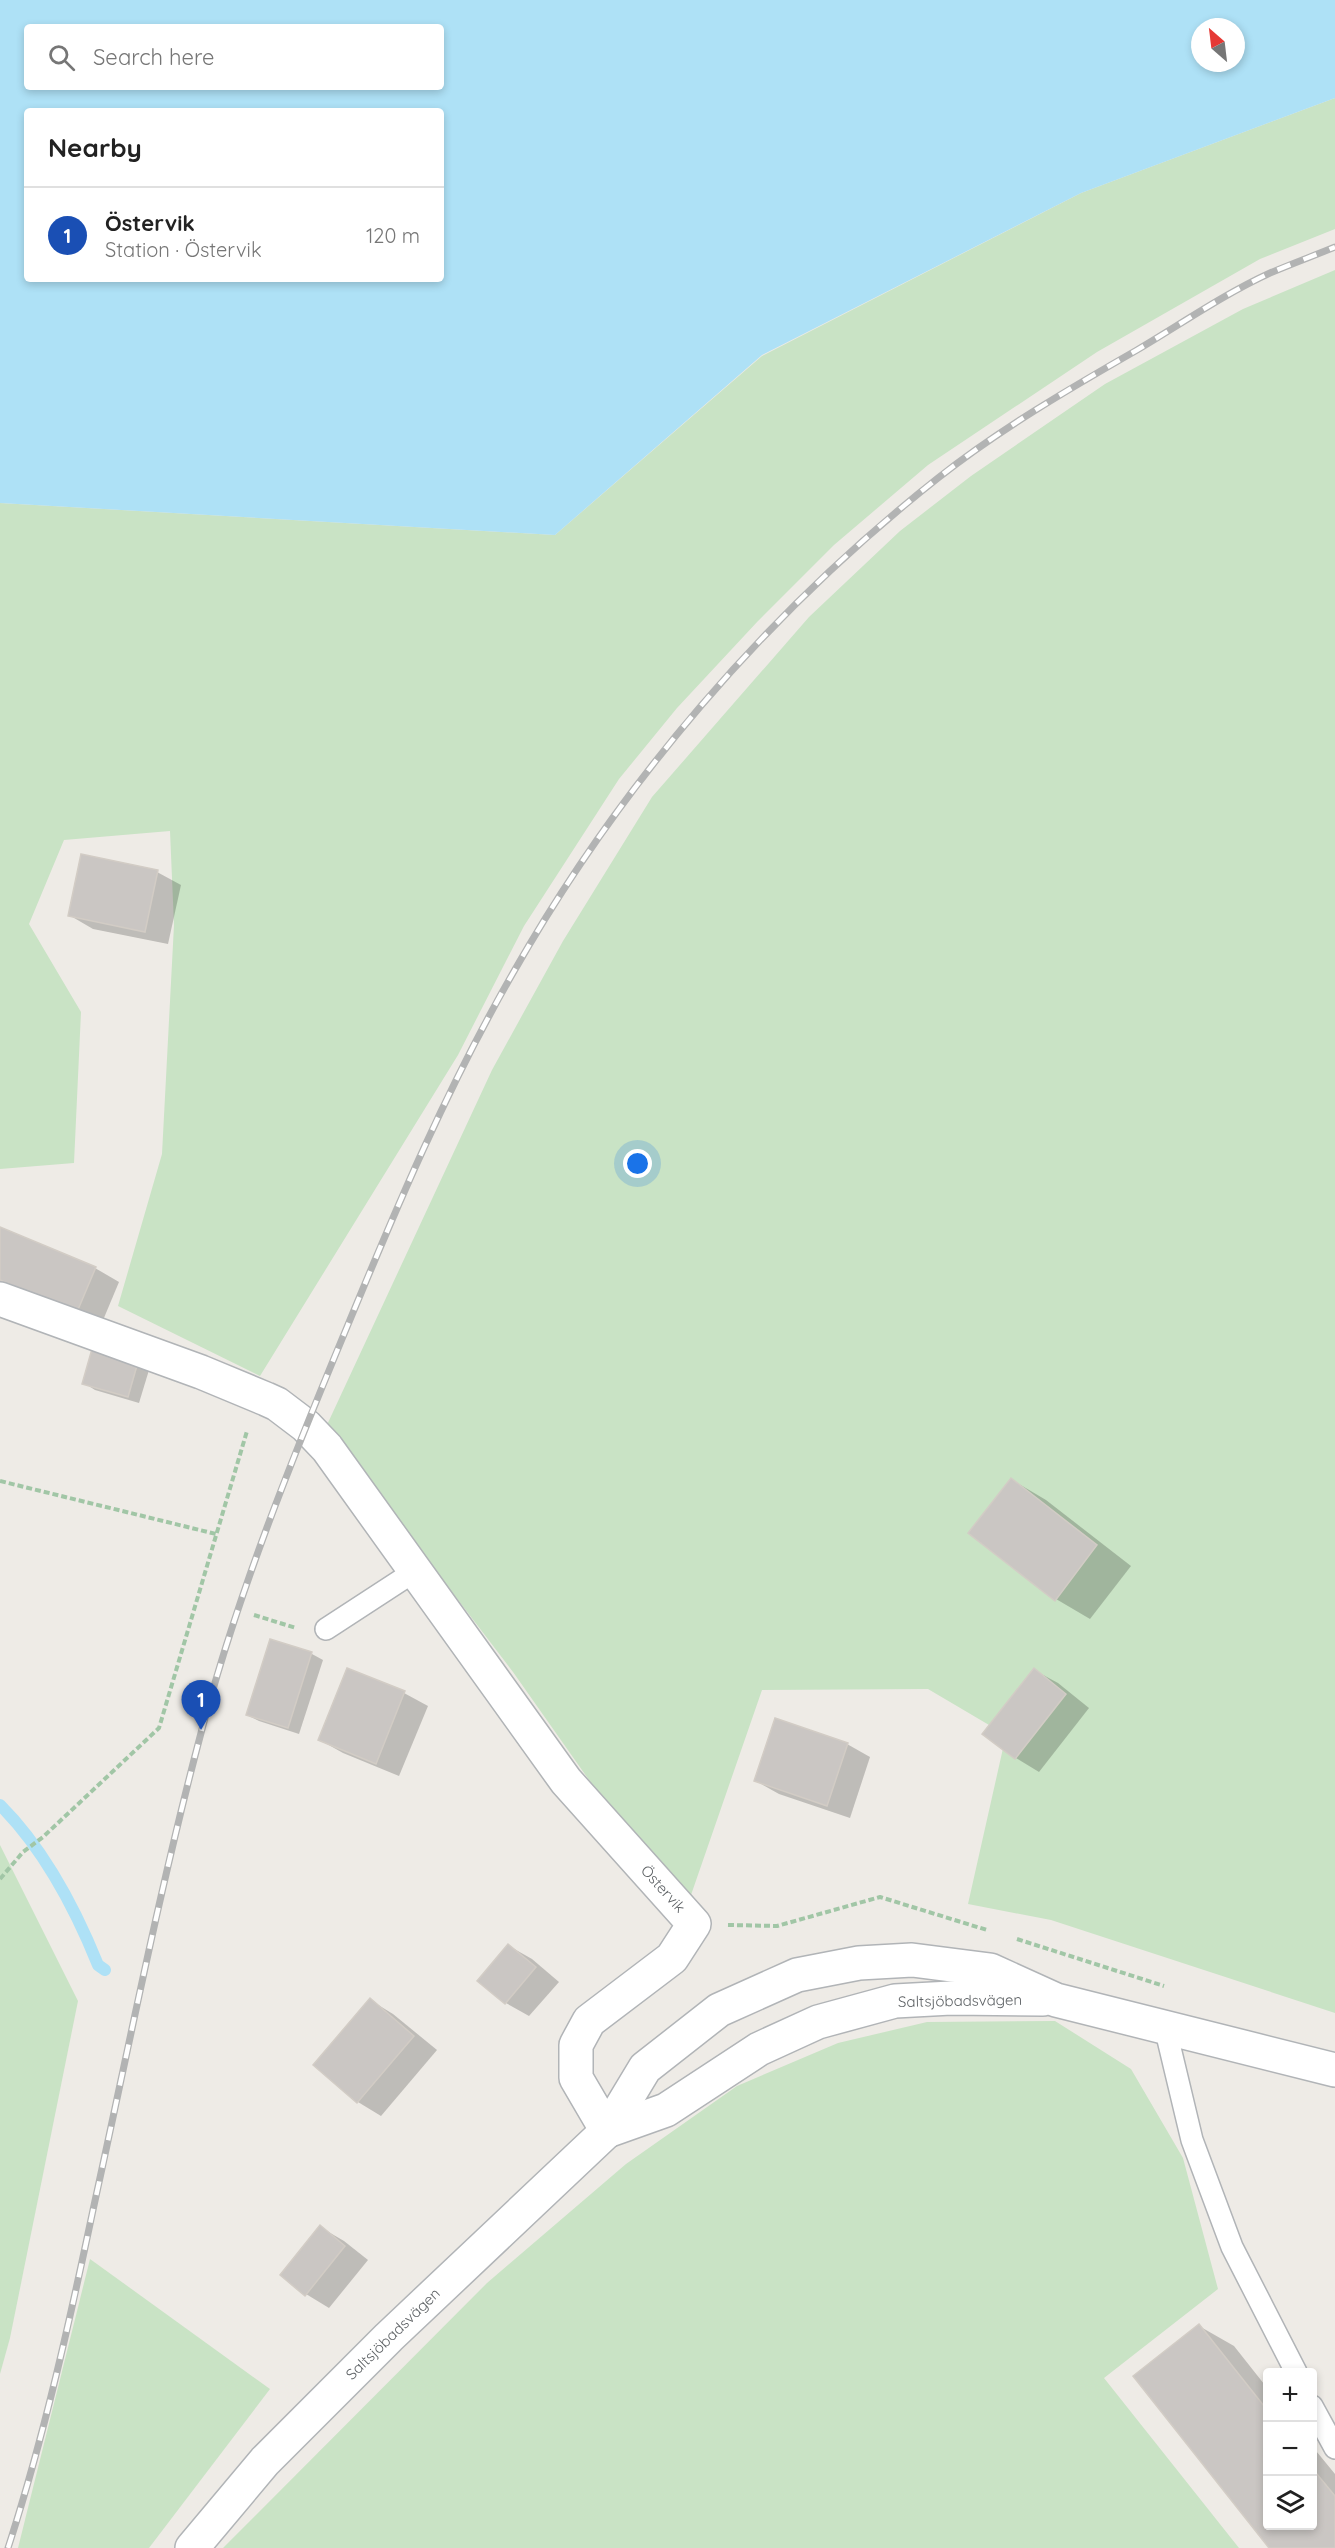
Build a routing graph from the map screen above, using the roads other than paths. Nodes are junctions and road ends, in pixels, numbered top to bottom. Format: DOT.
graph roads {
  1 [pos="0,1299"];
  2 [pos="415,1571"];
  3 [pos="326,1629"];
  4 [pos="1056,2000"];
  5 [pos="1165,2026"];
  6 [pos="1335,2070"];
  7 [pos="607,2131"];
  8 [pos="1293,2368"];
  9 [pos="1317,2415"];
  10 [pos="1335,2448"];
  11 [pos="192,2548"];
  1 -- 2 [label="street, Östervik"];
  2 -- 3 [label="lane"];
  2 -- 7 [label="street, Östervik"];
  4 -- 5 [label="street, Saltsjöbadsvägen"];
  4 -- 7 [label="street, Saltsjöbadsvägen"];
  4 -- 7 [label="street, Saltsjöbadsvägen"];
  5 -- 6 [label="street, Saltsjöbadsvägen"];
  5 -- 8 [label="lane"];
  7 -- 11 [label="street, Saltsjöbadsvägen"];
  9 -- 10 [label="lane"];
}
